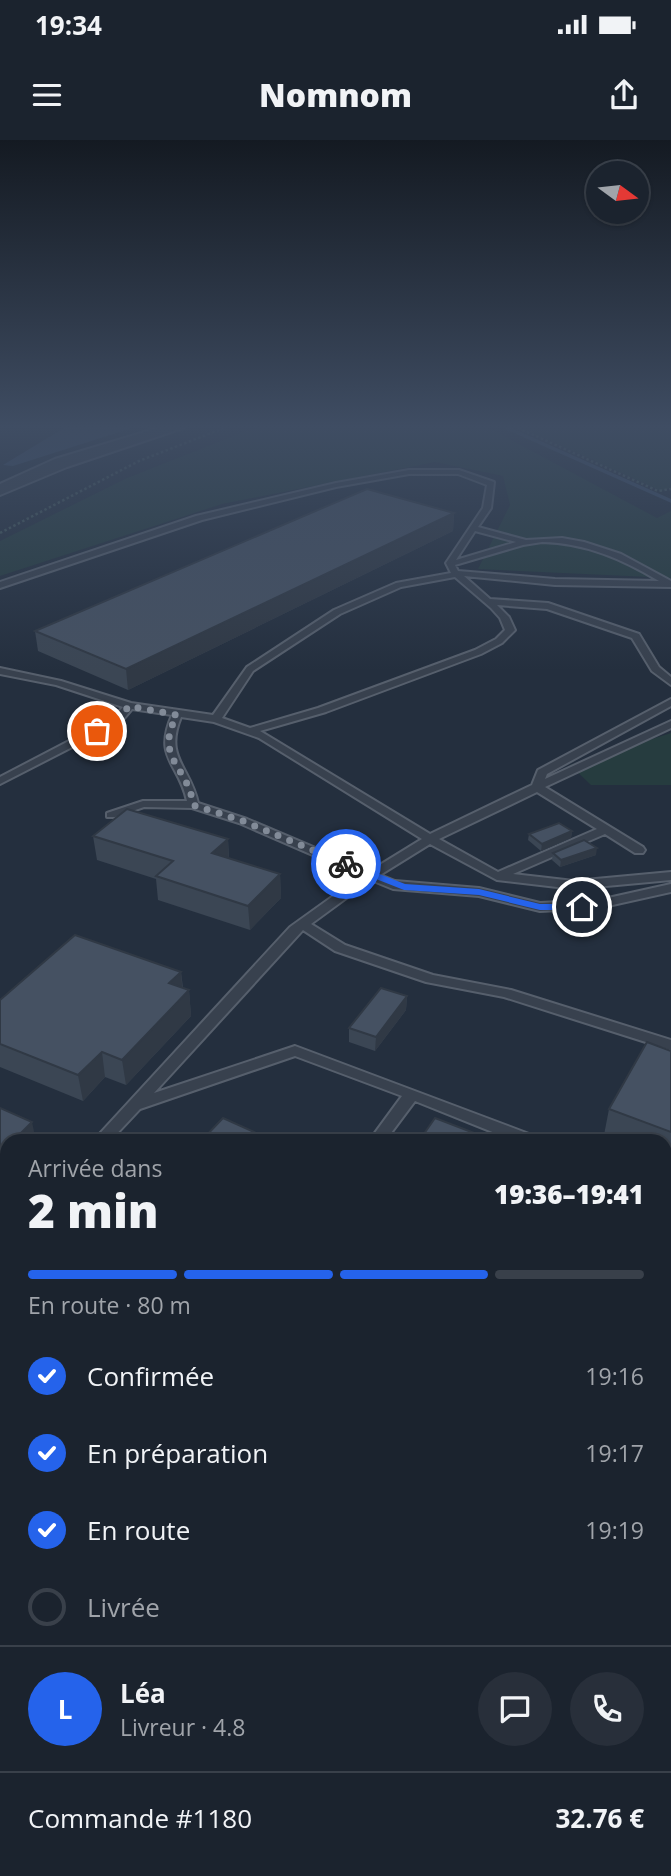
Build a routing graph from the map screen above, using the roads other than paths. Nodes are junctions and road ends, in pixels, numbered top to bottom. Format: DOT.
graph roads {
  1 [pos="236,509"];
  2 [pos="486,509"];
  3 [pos="472,528"];
  4 [pos="525,542"];
  5 [pos="450,564"];
  6 [pos="459,574"];
  7 [pos="671,584"];
  8 [pos="0,585"];
  9 [pos="487,601"];
  10 [pos="0,671"];
  11 [pos="671,682"];
  12 [pos="671,702"];
  13 [pos="129,706"];
  14 [pos="177,715"];
  15 [pos="216,719"];
  16 [pos="671,724"];
  17 [pos="250,731"];
  18 [pos="0,781"];
  19 [pos="537,787"];
  20 [pos="193,805"];
  21 [pos="111,815"];
  22 [pos="608,829"];
  23 [pos="430,839"];
  24 [pos="639,850"];
  25 [pos="370,875"];
  26 [pos="497,876"];
  27 [pos="671,876"];
  28 [pos="671,888"];
  29 [pos="303,924"];
  30 [pos="671,1045"];
  31 [pos="412,1094"];
  32 [pos="134,1105"];
  33 [pos="107,1134"];
  34 [pos="382,1134"];
  35 [pos="513,1134"];
  1 -- 8 [label="lane"];
  2 -- 3 [label="lane"];
  3 -- 4 [label="lane"];
  3 -- 5 [label="lane"];
  4 -- 5 [label="lane"];
  4 -- 7 [label="lane"];
  5 -- 6 [label="lane"];
  6 -- 7 [label="lane"];
  6 -- 9 [label="lane"];
  6 -- 15 [label="lane"];
  9 -- 11 [label="lane"];
  9 -- 17 [label="lane"];
  10 -- 13 [label="lane"];
  12 -- 19 [label="lane"];
  13 -- 14 [label="lane"];
  13 -- 18 [label="lane"];
  14 -- 15 [label="lane"];
  14 -- 20 [label="lane"];
  15 -- 17 [label="lane"];
  16 -- 19 [label="lane"];
  17 -- 23 [label="lane"];
  19 -- 22 [label="lane"];
  19 -- 23 [label="lane"];
  20 -- 21 [label="lane"];
  20 -- 25 [label="lane"];
  22 -- 24 [label="lane"];
  22 -- 26 [label="lane"];
  23 -- 25 [label="lane"];
  23 -- 26 [label="lane"];
  25 -- 28 [label="lane"];
  25 -- 29 [label="lane"];
  26 -- 27 [label="lane"];
  29 -- 30 [label="lane"];
  29 -- 32 [label="lane"];
  31 -- 32 [label="lane"];
  31 -- 34 [label="lane"];
  31 -- 35 [label="lane"];
  32 -- 33 [label="lane"];
}
